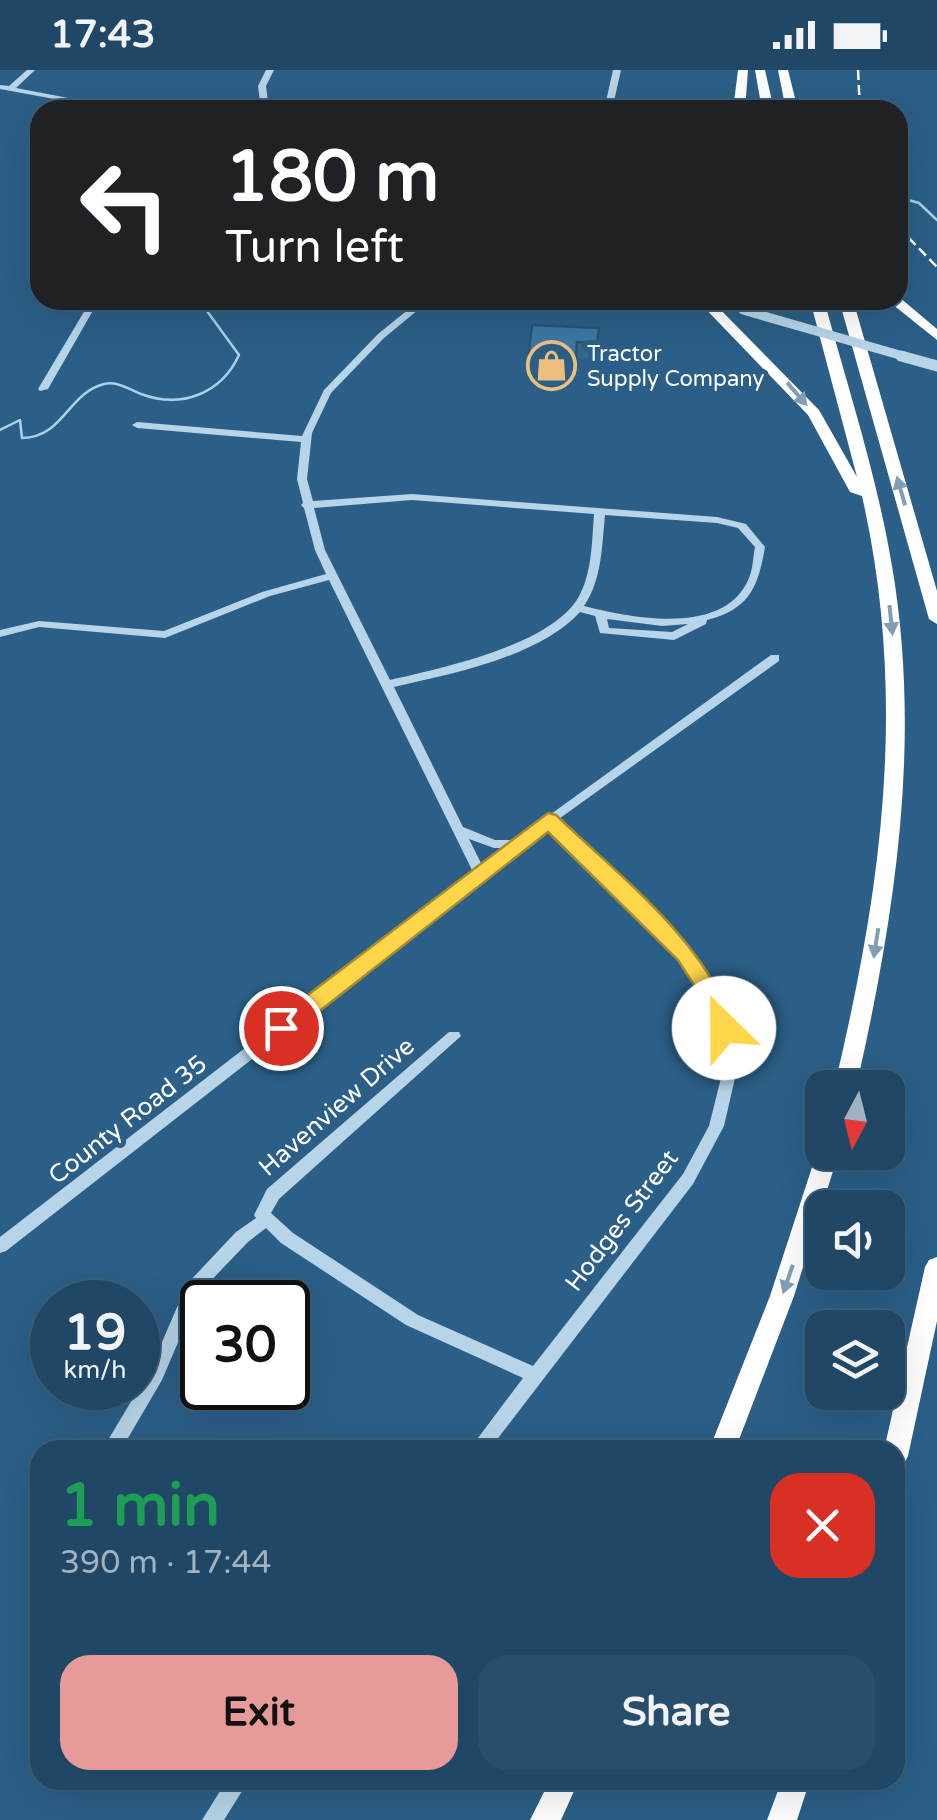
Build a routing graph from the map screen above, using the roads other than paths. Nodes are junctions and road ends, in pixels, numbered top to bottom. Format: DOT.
graph roads {
  1 [pos="32,70"];
  2 [pos="270,70"];
  3 [pos="617,70"];
  4 [pos="743,70"];
  5 [pos="760,70"];
  6 [pos="783,70"];
  7 [pos="0,87"];
  8 [pos="10,88"];
  9 [pos="74,100"];
  10 [pos="264,100"];
  11 [pos="610,100"];
  12 [pos="740,100"];
  13 [pos="766,100"];
  14 [pos="790,100"];
  15 [pos="89,310"];
  16 [pos="415,310"];
  17 [pos="715,310"];
  18 [pos="743,310"];
  19 [pos="819,310"];
  20 [pos="849,310"];
  21 [pos="906,310"];
  22 [pos="937,336"];
  23 [pos="937,366"];
  24 [pos="42,390"];
  25 [pos="138,425"];
  26 [pos="305,439"];
  27 [pos="306,505"];
  28 [pos="600,511"];
  29 [pos="884,570"];
  30 [pos="332,576"];
  31 [pos="576,607"];
  32 [pos="937,619"];
  33 [pos="0,634"];
  34 [pos="775,658"];
  35 [pos="386,684"];
  36 [pos="548,820"];
  37 [pos="458,830"];
  38 [pos="518,844"];
  39 [pos="480,874"];
  40 [pos="454,1036"];
  41 [pos="850,1070"];
  42 [pos="822,1170"];
  43 [pos="266,1220"];
  44 [pos="0,1246"];
  45 [pos="937,1267"];
  46 [pos="536,1376"];
  47 [pos="118,1440"];
  48 [pos="486,1440"];
  49 [pos="726,1440"];
  50 [pos="899,1440"];
  51 [pos="232,1790"];
  52 [pos="560,1790"];
  53 [pos="792,1790"];
  54 [pos="212,1820"];
  55 [pos="545,1820"];
  56 [pos="782,1820"];
  1 -- 8 [label="street"];
  2 -- 10 [label="street"];
  3 -- 11 [label="street"];
  4 -- 12 [label="highway"];
  5 -- 13 [label="highway"];
  6 -- 14 [label="highway"];
  7 -- 8 [label="street"];
  8 -- 9 [label="street"];
  15 -- 24 [label="street"];
  16 -- 26 [label="street"];
  17 -- 29 [label="highway, one-way"];
  18 -- 23 [label="street, bridge"];
  19 -- 29 [label="highway"];
  32 -- 20 [label="highway, one-way"];
  21 -- 22 [label="highway"];
  25 -- 26 [label="street"];
  26 -- 27 [label="street"];
  27 -- 28 [label="street"];
  27 -- 30 [label="street"];
  28 -- 31 [label="street"];
  28 -- 31 [label="street"];
  29 -- 41 [label="highway, one-way"];
  30 -- 33 [label="street"];
  30 -- 35 [label="street"];
  31 -- 35 [label="street"];
  34 -- 36 [label="street, County Road 35"];
  35 -- 37 [label="street"];
  36 -- 38 [label="street, County Road 35"];
  36 -- 46 [label="street, Hodges Street"];
  37 -- 38 [label="street"];
  37 -- 39 [label="street"];
  38 -- 39 [label="street, County Road 35"];
  39 -- 44 [label="street, County Road 35"];
  40 -- 43 [label="street, Havenview Drive"];
  42 -- 49 [label="highway, one-way"];
  43 -- 46 [label="street"];
  43 -- 47 [label="street, Havenview Drive"];
  45 -- 50 [label="highway"];
  46 -- 48 [label="street, Hodges Street"];
  51 -- 54 [label="street"];
  52 -- 55 [label="highway"];
  53 -- 56 [label="highway"];
}
